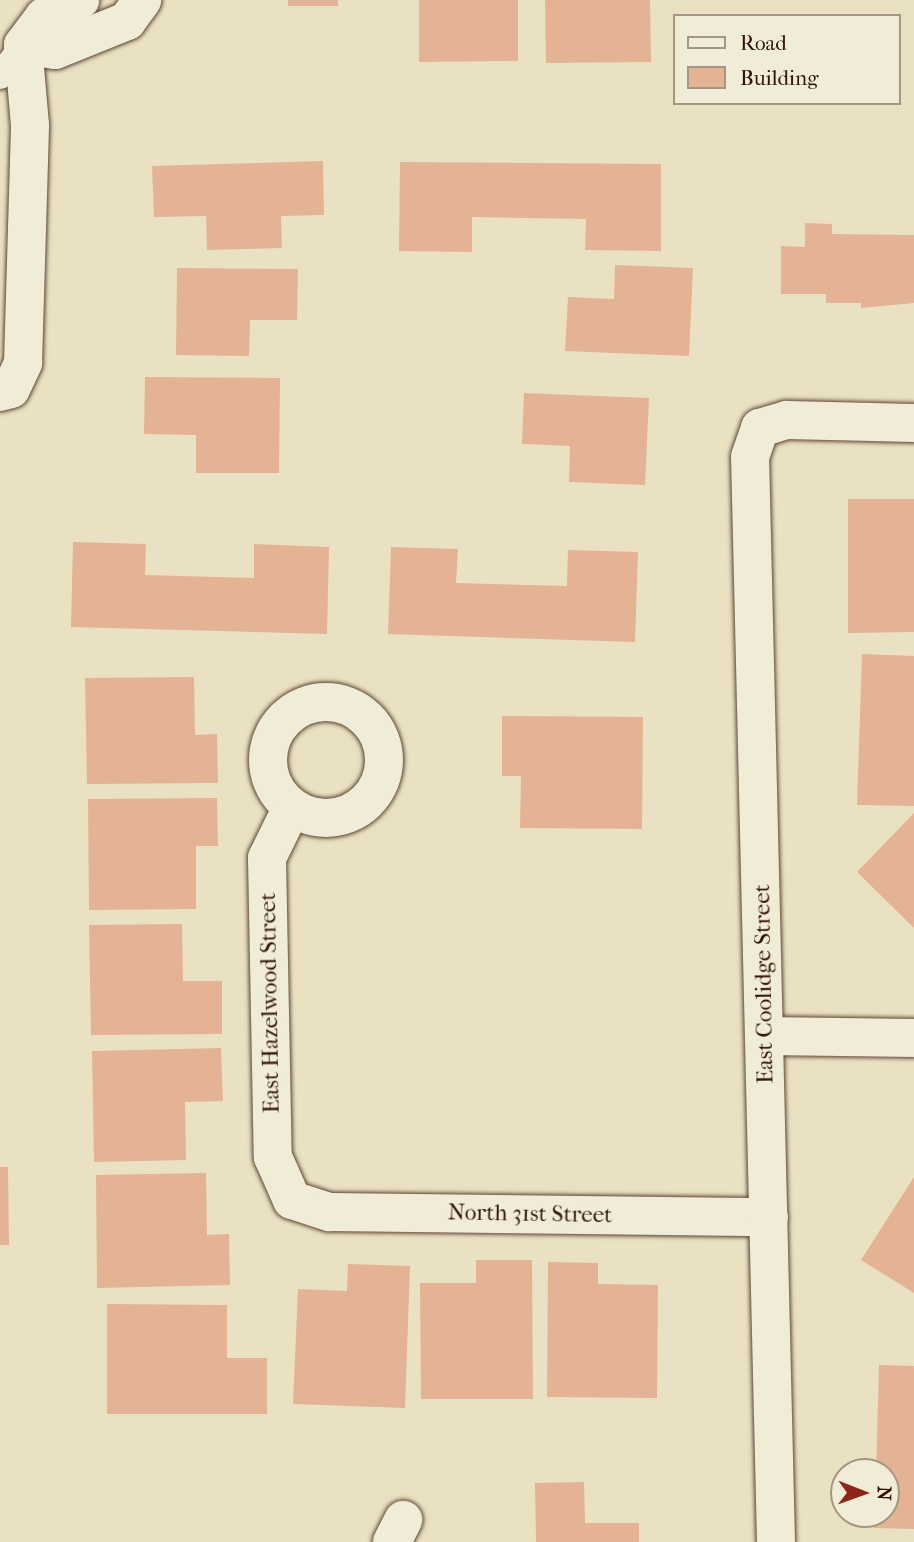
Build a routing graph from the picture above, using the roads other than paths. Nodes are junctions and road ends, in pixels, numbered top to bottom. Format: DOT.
graph roads {
  1 [pos="80,0"];
  2 [pos="142,0"];
  3 [pos="23,45"];
  4 [pos="0,76"];
  5 [pos="5,391"];
  6 [pos="914,423"];
  7 [pos="292,807"];
  8 [pos="766,1036"];
  9 [pos="914,1038"];
  10 [pos="292,1200"];
  11 [pos="769,1217"];
  12 [pos="776,1542"];
  1 -- 3 [label="street"];
  2 -- 3 [label="street"];
  3 -- 4 [label="lane"];
  3 -- 5 [label="street"];
  6 -- 8 [label="street, East Coolidge Street"];
  7 -- 10 [label="street, East Hazelwood Street"];
  8 -- 9 [label="street"];
  8 -- 11 [label="street, East Coolidge Street"];
  10 -- 11 [label="street, North 31st Street"];
  11 -- 12 [label="street, East Coolidge Street"];
}
